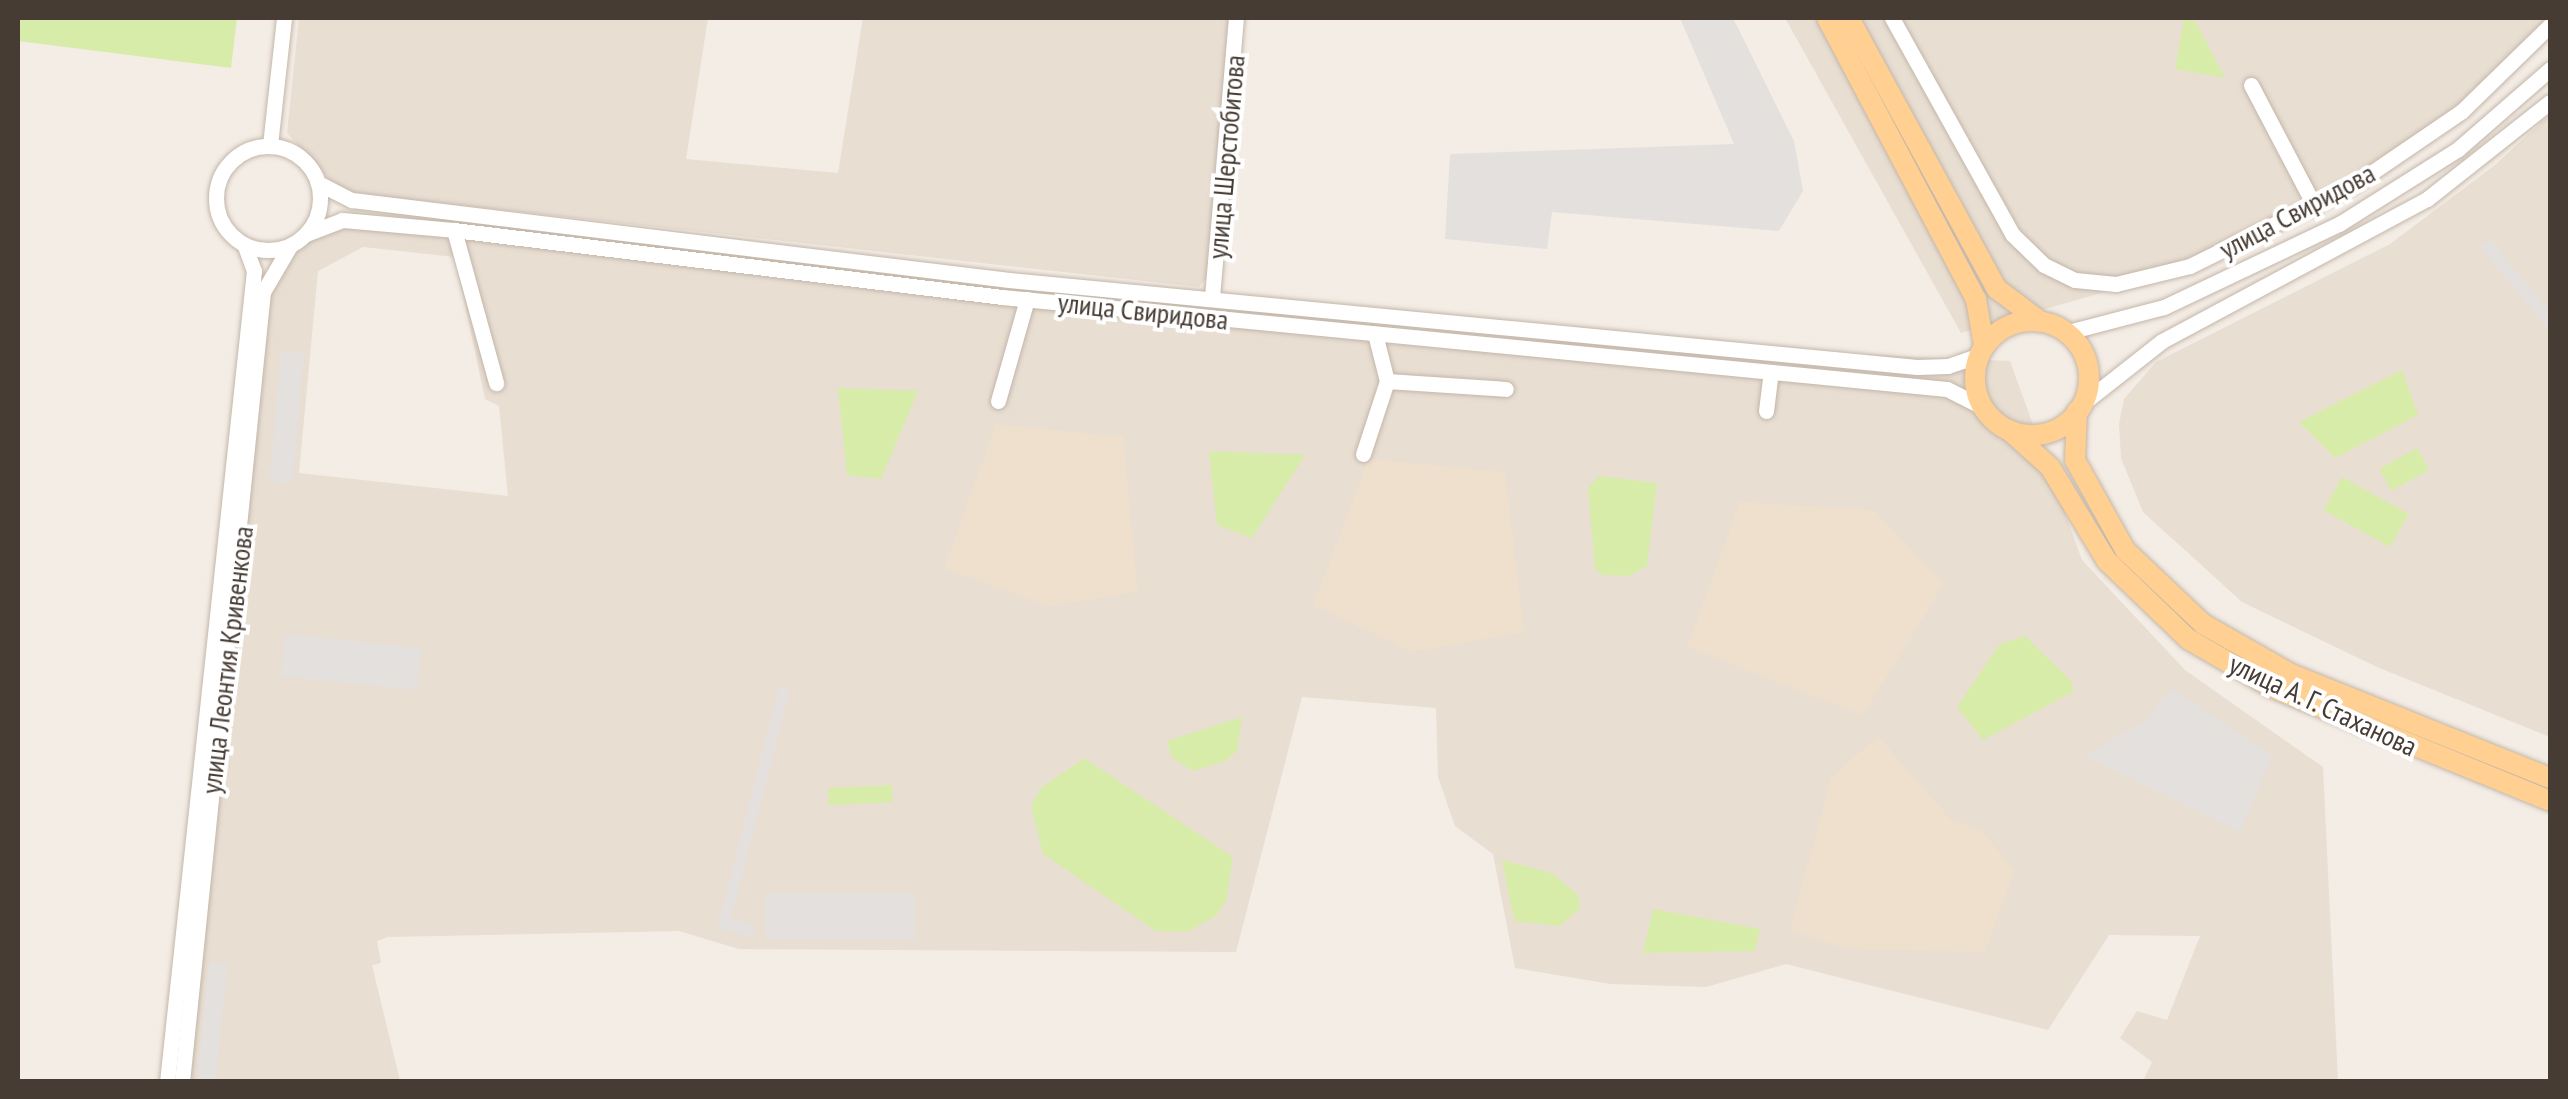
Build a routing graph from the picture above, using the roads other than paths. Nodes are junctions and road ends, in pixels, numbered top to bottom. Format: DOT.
graph roads {
  1 [pos="284,18"];
  2 [pos="1236,18"];
  3 [pos="1827,18"];
  4 [pos="1849,18"];
  5 [pos="1892,18"];
  6 [pos="2550,24"];
  7 [pos="2550,69"];
  8 [pos="2252,85"];
  9 [pos="2550,102"];
  10 [pos="270,145"];
  11 [pos="320,184"];
  12 [pos="2315,207"];
  13 [pos="454,230"];
  14 [pos="306,234"];
  15 [pos="245,246"];
  16 [pos="290,246"];
  17 [pos="1212,297"];
  18 [pos="1027,299"];
  19 [pos="2040,322"];
  20 [pos="2068,332"];
  21 [pos="1375,334"];
  22 [pos="1982,350"];
  23 [pos="1770,372"];
  24 [pos="1387,381"];
  25 [pos="496,383"];
  26 [pos="1506,389"];
  27 [pos="998,401"];
  28 [pos="1980,406"];
  29 [pos="2082,406"];
  30 [pos="1766,412"];
  31 [pos="2009,430"];
  32 [pos="1364,454"];
  33 [pos="2550,778"];
  34 [pos="2550,801"];
  35 [pos="167,1082"];
  36 [pos="182,1082"];
  1 -- 10 [label="street"];
  2 -- 17 [label="street, улица Шерстобитова"];
  3 -- 22 [label="main road"];
  4 -- 19 [label="main road"];
  5 -- 12 [label="street, улица Свиридова"];
  6 -- 12 [label="street, улица Свиридова"];
  7 -- 20 [label="street, улица Свиридова"];
  8 -- 12 [label="street"];
  9 -- 29 [label="street, улица Свиридова"];
  10 -- 11 [label="street"];
  10 -- 15 [label="street"];
  11 -- 14 [label="street"];
  11 -- 17 [label="street, улица Свиридова"];
  13 -- 14 [label="street, улица Свиридова"];
  13 -- 18 [label="street, улица Свиридова"];
  13 -- 25 [label="street"];
  14 -- 16 [label="street"];
  15 -- 16 [label="street"];
  15 -- 35 [label="street, улица Леонтия Кривенкова"];
  16 -- 36 [label="street, улица Леонтия Кривенкова"];
  17 -- 22 [label="street, улица Свиридова"];
  18 -- 21 [label="street, улица Свиридова"];
  18 -- 27 [label="street"];
  19 -- 20 [label="main road"];
  19 -- 22 [label="main road"];
  20 -- 29 [label="main road"];
  21 -- 23 [label="street, улица Свиридова"];
  21 -- 24 [label="street"];
  22 -- 28 [label="main road"];
  23 -- 28 [label="street, улица Свиридова"];
  23 -- 30 [label="street"];
  24 -- 26 [label="street"];
  24 -- 32 [label="street"];
  28 -- 31 [label="main road"];
  29 -- 31 [label="main road"];
  29 -- 33 [label="main road, улица А. Г. Стаханова"];
  31 -- 34 [label="main road, улица А. Г. Стаханова"];
}
